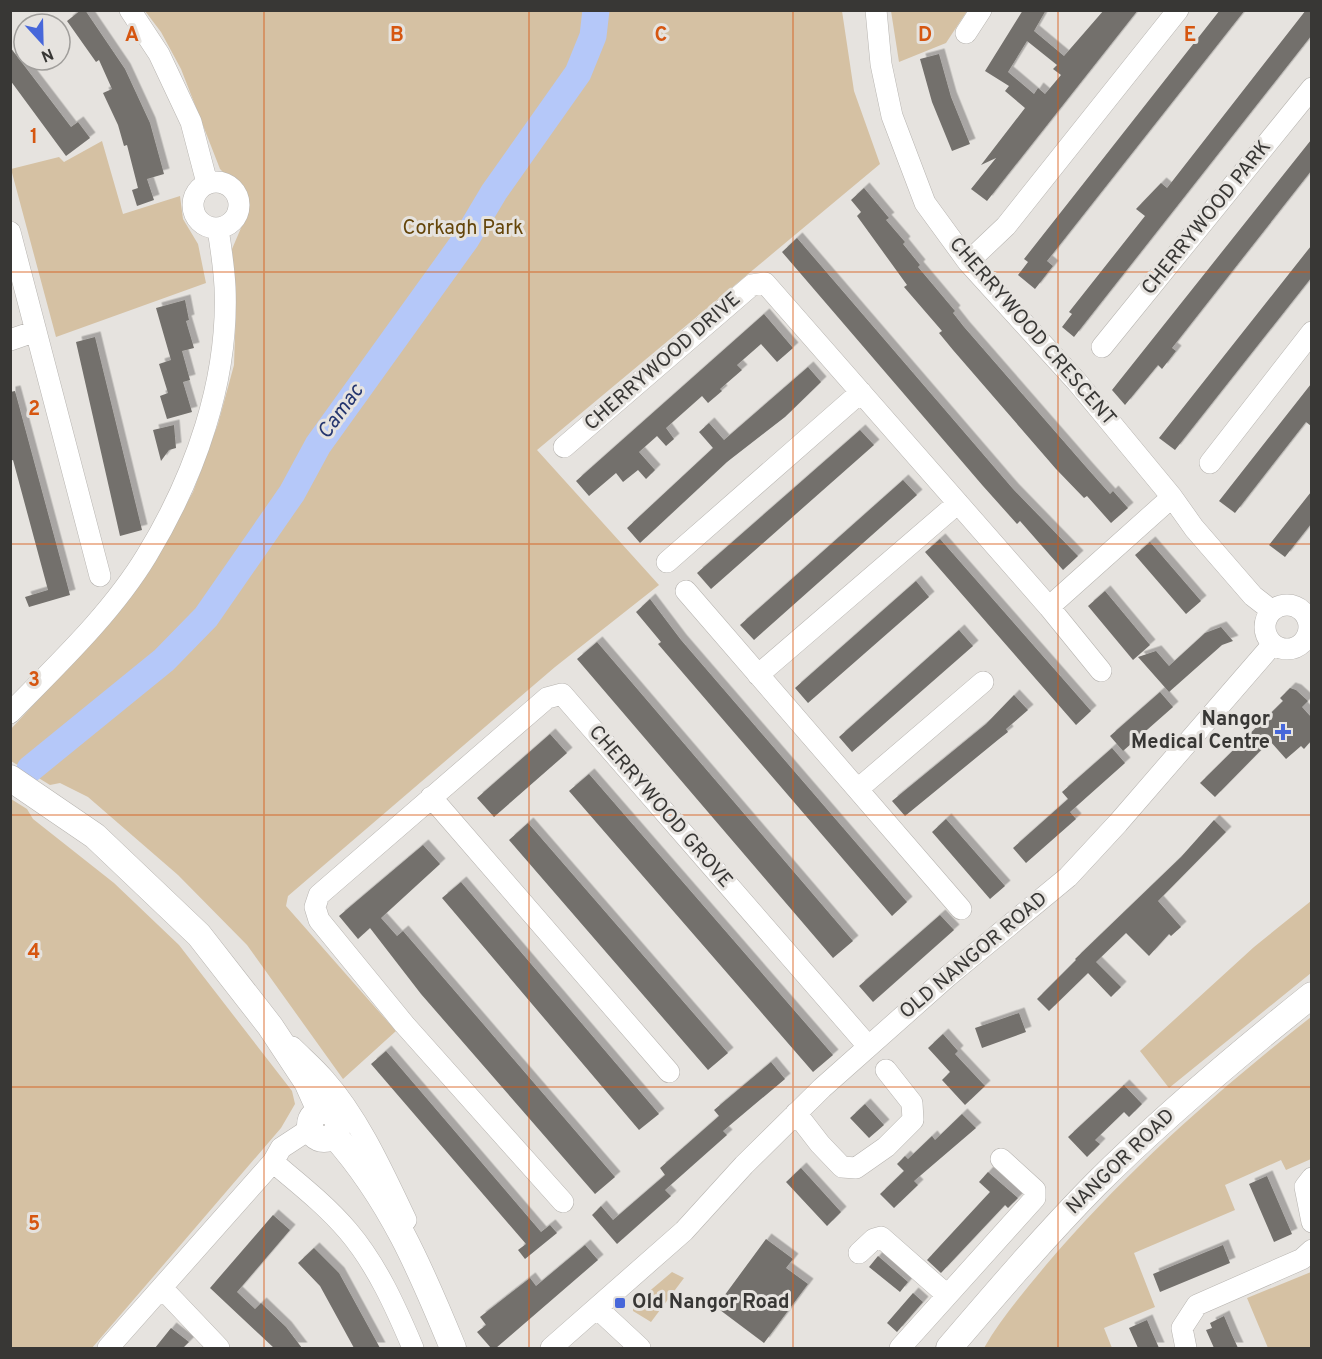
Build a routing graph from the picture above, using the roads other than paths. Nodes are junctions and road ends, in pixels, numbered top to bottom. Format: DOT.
graph roads {
  1 [pos="130,10"];
  2 [pos="876,10"];
  3 [pos="981,10"];
  4 [pos="1178,10"];
  5 [pos="966,33"];
  6 [pos="1311,88"];
  7 [pos="207,183"];
  8 [pos="218,229"];
  9 [pos="10,232"];
  10 [pos="969,262"];
  11 [pos="36,331"];
  12 [pos="1311,332"];
  13 [pos="10,340"];
  14 [pos="1102,348"];
  15 [pos="861,392"];
  16 [pos="564,447"];
  17 [pos="1210,462"];
  18 [pos="1173,497"];
  19 [pos="958,503"];
  20 [pos="667,562"];
  21 [pos="100,576"];
  22 [pos="686,591"];
  23 [pos="1306,601"];
  24 [pos="1049,607"];
  25 [pos="1271,610"];
  26 [pos="1273,644"];
  27 [pos="1307,649"];
  28 [pos="1101,671"];
  29 [pos="758,675"];
  30 [pos="983,682"];
  31 [pos="10,713"];
  32 [pos="10,778"];
  33 [pos="858,789"];
  34 [pos="431,797"];
  35 [pos="961,909"];
  36 [pos="1311,995"];
  37 [pos="270,1026"];
  38 [pos="868,1046"];
  39 [pos="886,1070"];
  40 [pos="669,1072"];
  41 [pos="796,1113"];
  42 [pos="322,1125"];
  43 [pos="1001,1159"];
  44 [pos="273,1162"];
  45 [pos="1311,1178"];
  46 [pos="563,1202"];
  47 [pos="1311,1222"];
  48 [pos="1311,1250"];
  49 [pos="859,1253"];
  50 [pos="162,1288"];
  51 [pos="947,1295"];
  52 [pos="598,1309"];
  53 [pos="441,1316"];
  54 [pos="108,1348"];
  55 [pos="219,1348"];
  56 [pos="413,1348"];
  57 [pos="453,1348"];
  58 [pos="551,1348"];
  59 [pos="640,1348"];
  60 [pos="900,1348"];
  61 [pos="949,1348"];
  62 [pos="1186,1348"];
  1 -- 7 [label="street"];
  2 -- 10 [label="street, CHERRYWOOD CRESCENT"];
  3 -- 5 [label="street"];
  4 -- 10 [label="street"];
  6 -- 14 [label="street, CHERRYWOOD PARK"];
  7 -- 8 [label="street"];
  7 -- 8 [label="street"];
  8 -- 31 [label="street"];
  9 -- 11 [label="street"];
  10 -- 18 [label="street, CHERRYWOOD CRESCENT"];
  11 -- 13 [label="street"];
  11 -- 21 [label="street"];
  12 -- 17 [label="street"];
  15 -- 16 [label="street, CHERRYWOOD DRIVE"];
  15 -- 19 [label="street, CHERRYWOOD DRIVE"];
  15 -- 20 [label="street"];
  18 -- 24 [label="street"];
  18 -- 25 [label="street, CHERRYWOOD CRESCENT"];
  19 -- 24 [label="street, CHERRYWOOD DRIVE"];
  19 -- 29 [label="street"];
  22 -- 29 [label="street"];
  23 -- 25 [label="street"];
  23 -- 27 [label="street"];
  24 -- 28 [label="street, CHERRYWOOD DRIVE"];
  25 -- 26 [label="street"];
  26 -- 27 [label="street"];
  26 -- 38 [label="street, OLD NANGOR ROAD"];
  29 -- 33 [label="street"];
  30 -- 33 [label="street"];
  32 -- 37 [label="main road"];
  33 -- 35 [label="street"];
  34 -- 38 [label="street, CHERRYWOOD GROVE"];
  34 -- 40 [label="street"];
  34 -- 46 [label="street, CHERRYWOOD GROVE"];
  36 -- 61 [label="main road, NANGOR ROAD"];
  37 -- 42 [label="main road"];
  37 -- 53 [label="street"];
  38 -- 41 [label="street, OLD NANGOR ROAD"];
  39 -- 41 [label="street"];
  41 -- 52 [label="street, OLD NANGOR ROAD"];
  42 -- 44 [label="street"];
  42 -- 53 [label="main road"];
  43 -- 51 [label="street"];
  44 -- 50 [label="street"];
  44 -- 56 [label="street"];
  45 -- 47 [label="street"];
  48 -- 62 [label="street"];
  49 -- 51 [label="street"];
  50 -- 54 [label="street"];
  50 -- 55 [label="street"];
  51 -- 60 [label="street"];
  52 -- 58 [label="street, OLD NANGOR ROAD"];
  52 -- 59 [label="street"];
  53 -- 57 [label="main road"];
}
